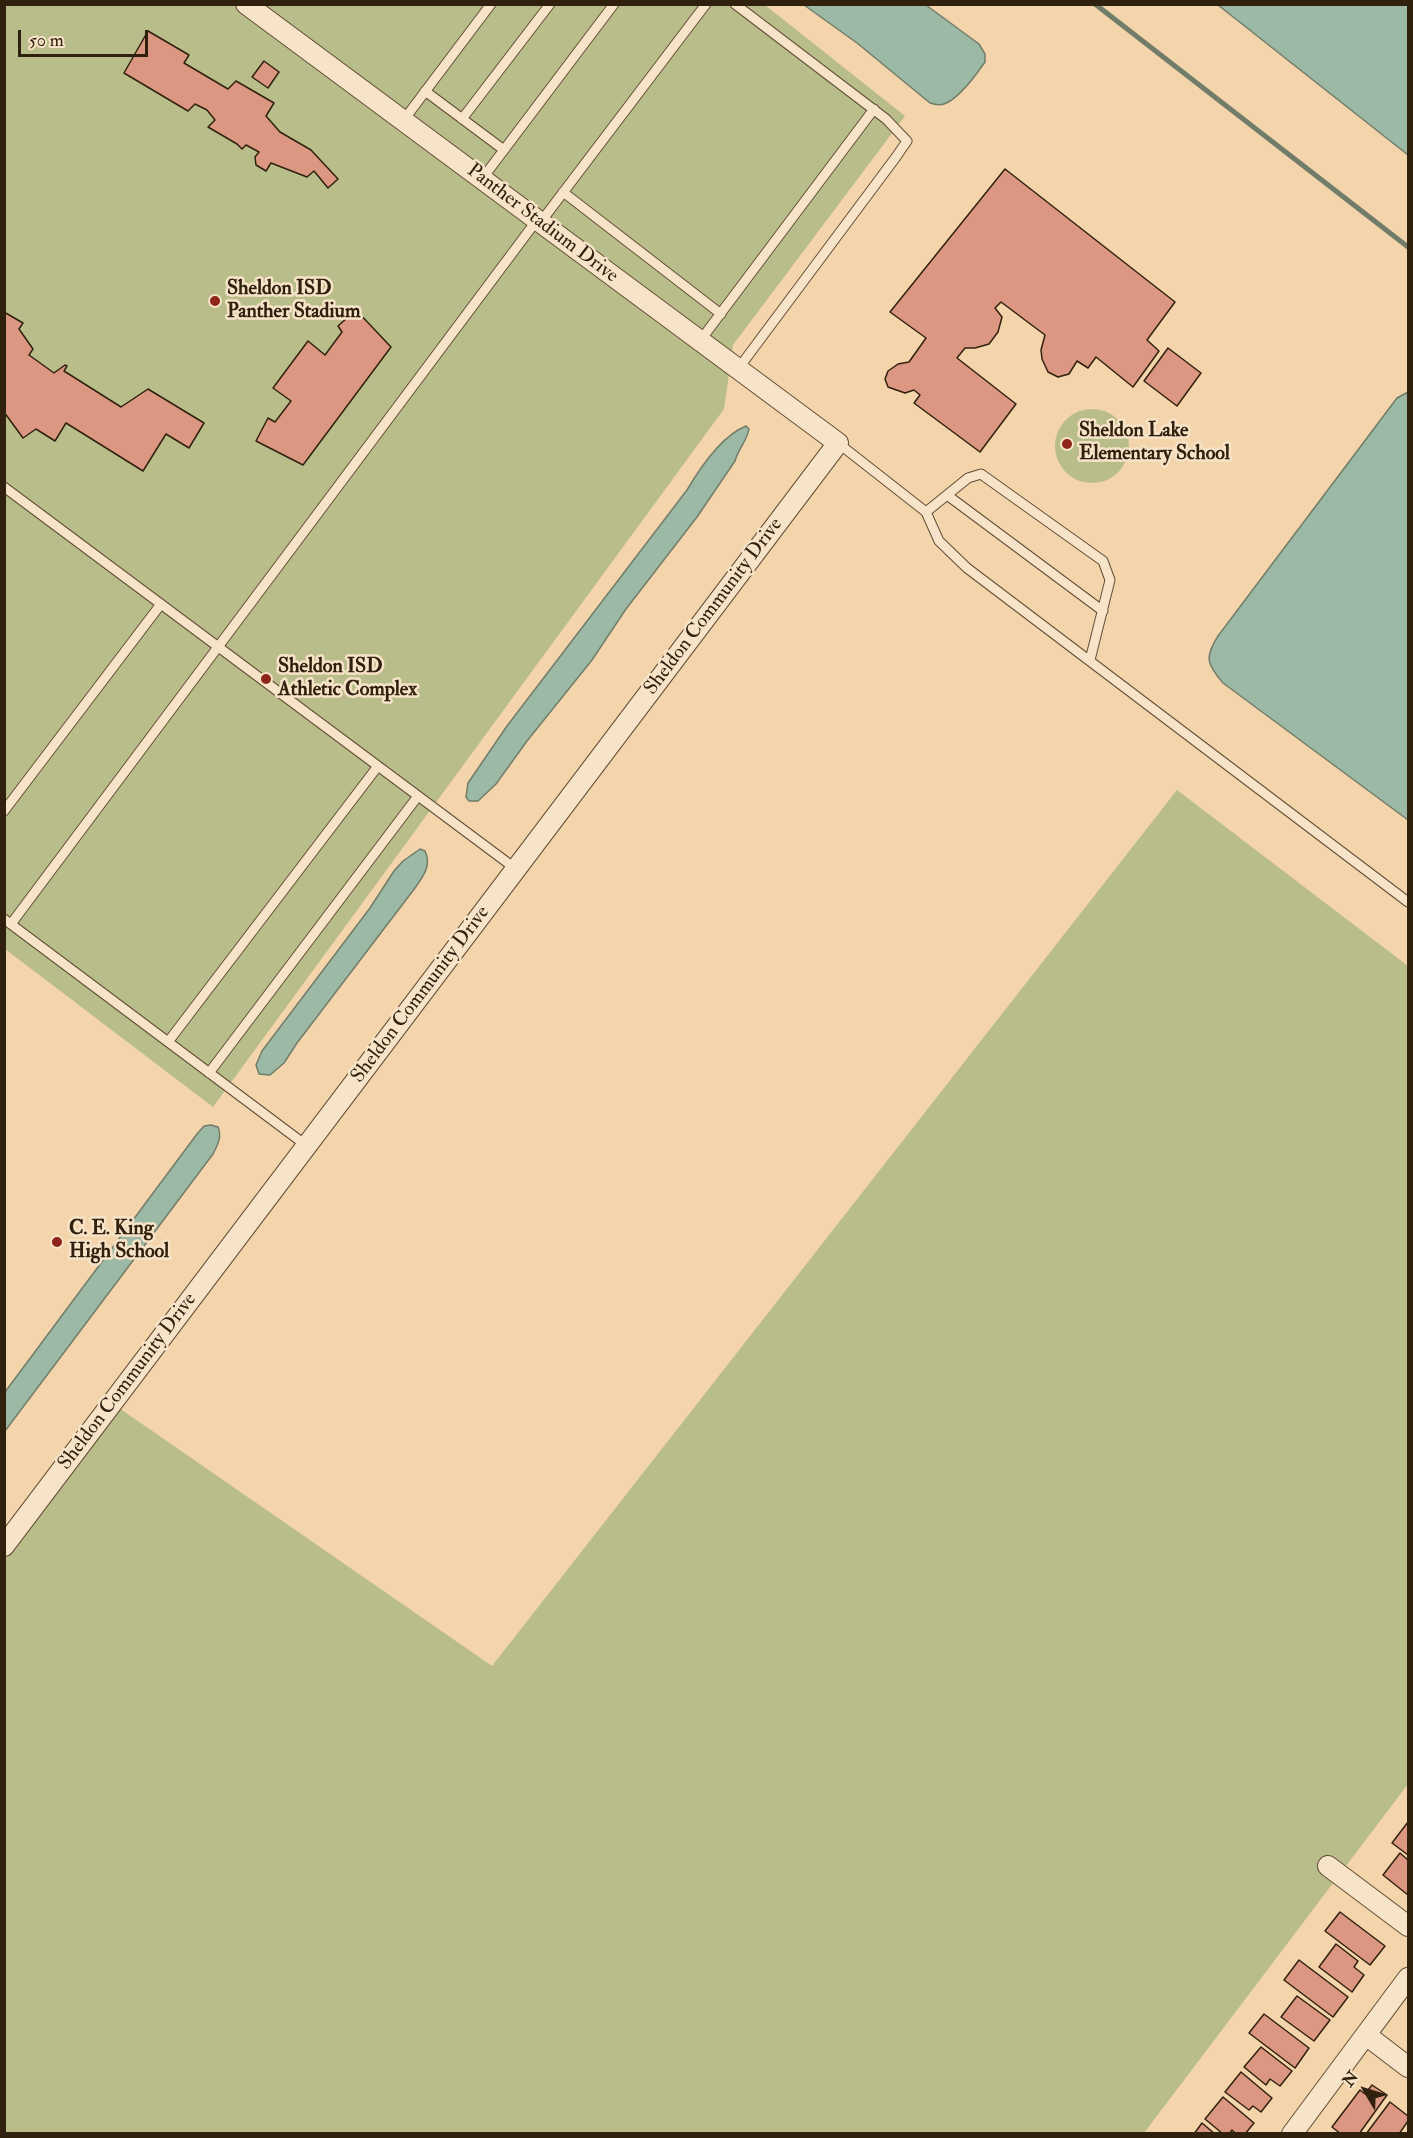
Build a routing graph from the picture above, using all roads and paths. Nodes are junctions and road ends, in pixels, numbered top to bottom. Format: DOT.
graph roads {
  1 [pos="246,4"];
  2 [pos="491,4"];
  3 [pos="550,4"];
  4 [pos="614,4"];
  5 [pos="706,4"];
  6 [pos="735,4"];
  7 [pos="425,91"];
  8 [pos="874,110"];
  9 [pos="462,118"];
  10 [pos="403,121"];
  11 [pos="504,150"];
  12 [pos="482,179"];
  13 [pos="563,192"];
  14 [pos="538,221"];
  15 [pos="721,314"];
  16 [pos="700,341"];
  17 [pos="738,369"];
  18 [pos="838,443"];
  19 [pos="4,487"];
  20 [pos="947,495"];
  21 [pos="926,512"];
  22 [pos="161,604"];
  23 [pos="1103,611"];
  24 [pos="218,646"];
  25 [pos="1090,660"];
  26 [pos="378,766"];
  27 [pos="418,796"];
  28 [pos="4,811"];
  29 [pos="516,869"];
  30 [pos="1408,902"];
  31 [pos="8,921"];
  32 [pos="168,1042"];
  33 [pos="209,1073"];
  34 [pos="307,1146"];
  35 [pos="4,1546"];
  36 [pos="1328,1866"];
  37 [pos="1408,1926"];
  38 [pos="1408,1978"];
  39 [pos="1366,2035"];
  40 [pos="1408,2067"];
  41 [pos="1292,2133"];
  1 -- 10 [label="street, Panther Stadium Drive"];
  2 -- 7 [label="lane"];
  3 -- 9 [label="lane"];
  4 -- 11 [label="lane"];
  5 -- 13 [label="lane"];
  6 -- 8 [label="lane"];
  7 -- 9 [label="lane"];
  7 -- 10 [label="lane"];
  8 -- 15 [label="lane"];
  8 -- 17 [label="lane"];
  9 -- 11 [label="lane"];
  10 -- 12 [label="street, Panther Stadium Drive"];
  11 -- 12 [label="lane"];
  12 -- 14 [label="street, Panther Stadium Drive"];
  13 -- 14 [label="lane"];
  13 -- 15 [label="lane"];
  14 -- 16 [label="street, Panther Stadium Drive"];
  14 -- 24 [label="lane"];
  15 -- 16 [label="lane"];
  16 -- 17 [label="street, Panther Stadium Drive"];
  17 -- 18 [label="street, Panther Stadium Drive"];
  18 -- 21 [label="lane"];
  18 -- 29 [label="street, Sheldon Community Drive"];
  19 -- 22 [label="lane"];
  20 -- 21 [label="lane"];
  20 -- 23 [label="lane"];
  20 -- 23 [label="lane"];
  21 -- 25 [label="lane"];
  22 -- 24 [label="lane"];
  22 -- 28 [label="lane"];
  23 -- 25 [label="lane"];
  24 -- 26 [label="lane"];
  24 -- 31 [label="lane"];
  25 -- 30 [label="lane"];
  26 -- 27 [label="lane"];
  26 -- 32 [label="lane"];
  27 -- 29 [label="lane"];
  27 -- 33 [label="lane"];
  29 -- 34 [label="street, Sheldon Community Drive"];
  31 -- 32 [label="lane"];
  32 -- 33 [label="lane"];
  33 -- 34 [label="lane"];
  34 -- 35 [label="street, Sheldon Community Drive"];
  36 -- 37 [label="street"];
  38 -- 39 [label="street"];
  39 -- 40 [label="street"];
  39 -- 41 [label="street"];
}
